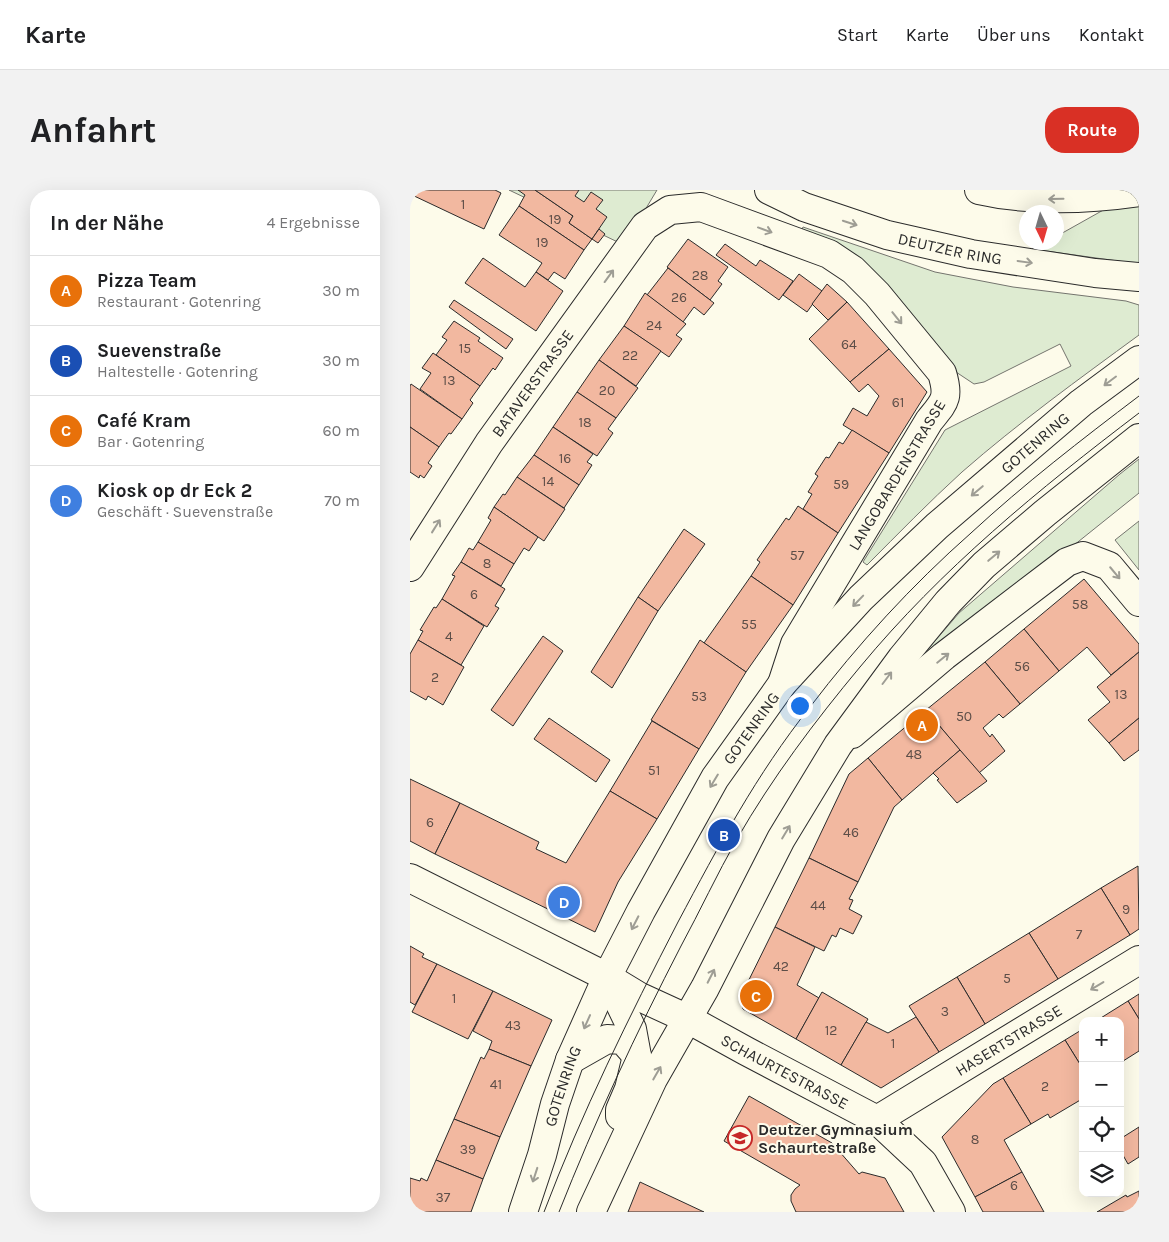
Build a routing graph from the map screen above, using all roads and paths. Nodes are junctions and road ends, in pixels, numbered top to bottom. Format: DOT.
graph roads {
  1 [pos="769,190"];
  2 [pos="978,190"];
  3 [pos="1139,192"];
  4 [pos="670,210"];
  5 [pos="1139,277"];
  6 [pos="1139,360"];
  7 [pos="1139,438"];
  8 [pos="410,567"];
  9 [pos="1139,602"];
  10 [pos="782,684"];
  11 [pos="838,745"];
  12 [pos="410,878"];
  13 [pos="1139,960"];
  14 [pos="607,977"];
  15 [pos="688,1019"];
  16 [pos="637,1056"];
  17 [pos="570,1060"];
  18 [pos="877,1120"];
  19 [pos="619,1148"];
  20 [pos="523,1212"];
  21 [pos="591,1212"];
  22 [pos="951,1212"];
  1 -- 5 [label="main road, DEUTZER RING, one-way"];
  3 -- 2 [label="main road, one-way"];
  8 -- 4 [label="main road, BATAVERSTRASSE, one-way"];
  4 -- 10 [label="main road, LANGOBARDENSTRASSE, one-way"];
  6 -- 10 [label="main road, GOTENRING, one-way"];
  11 -- 7 [label="main road, one-way"];
  11 -- 9 [label="main road, one-way"];
  10 -- 14 [label="main road, GOTENRING, one-way"];
  15 -- 11 [label="main road, one-way"];
  12 -- 14 [label="main road, SCHAURTESTRASSE"];
  13 -- 18 [label="main road, HASERTSTRASSE, one-way"];
  14 -- 15 [label="main road, SCHAURTESTRASSE"];
  14 -- 16 [label="main road"];
  14 -- 17 [label="main road, GOTENRING, one-way"];
  15 -- 18 [label="main road, SCHAURTESTRASSE"];
  19 -- 15 [label="main road, one-way"];
  16 -- 17 [label="main road"];
  16 -- 19 [label="main road"];
  17 -- 20 [label="main road, GOTENRING, one-way"];
  18 -- 22 [label="main road, SCHAURTESTRASSE"];
  19 -- 21 [label="main road"];
}
